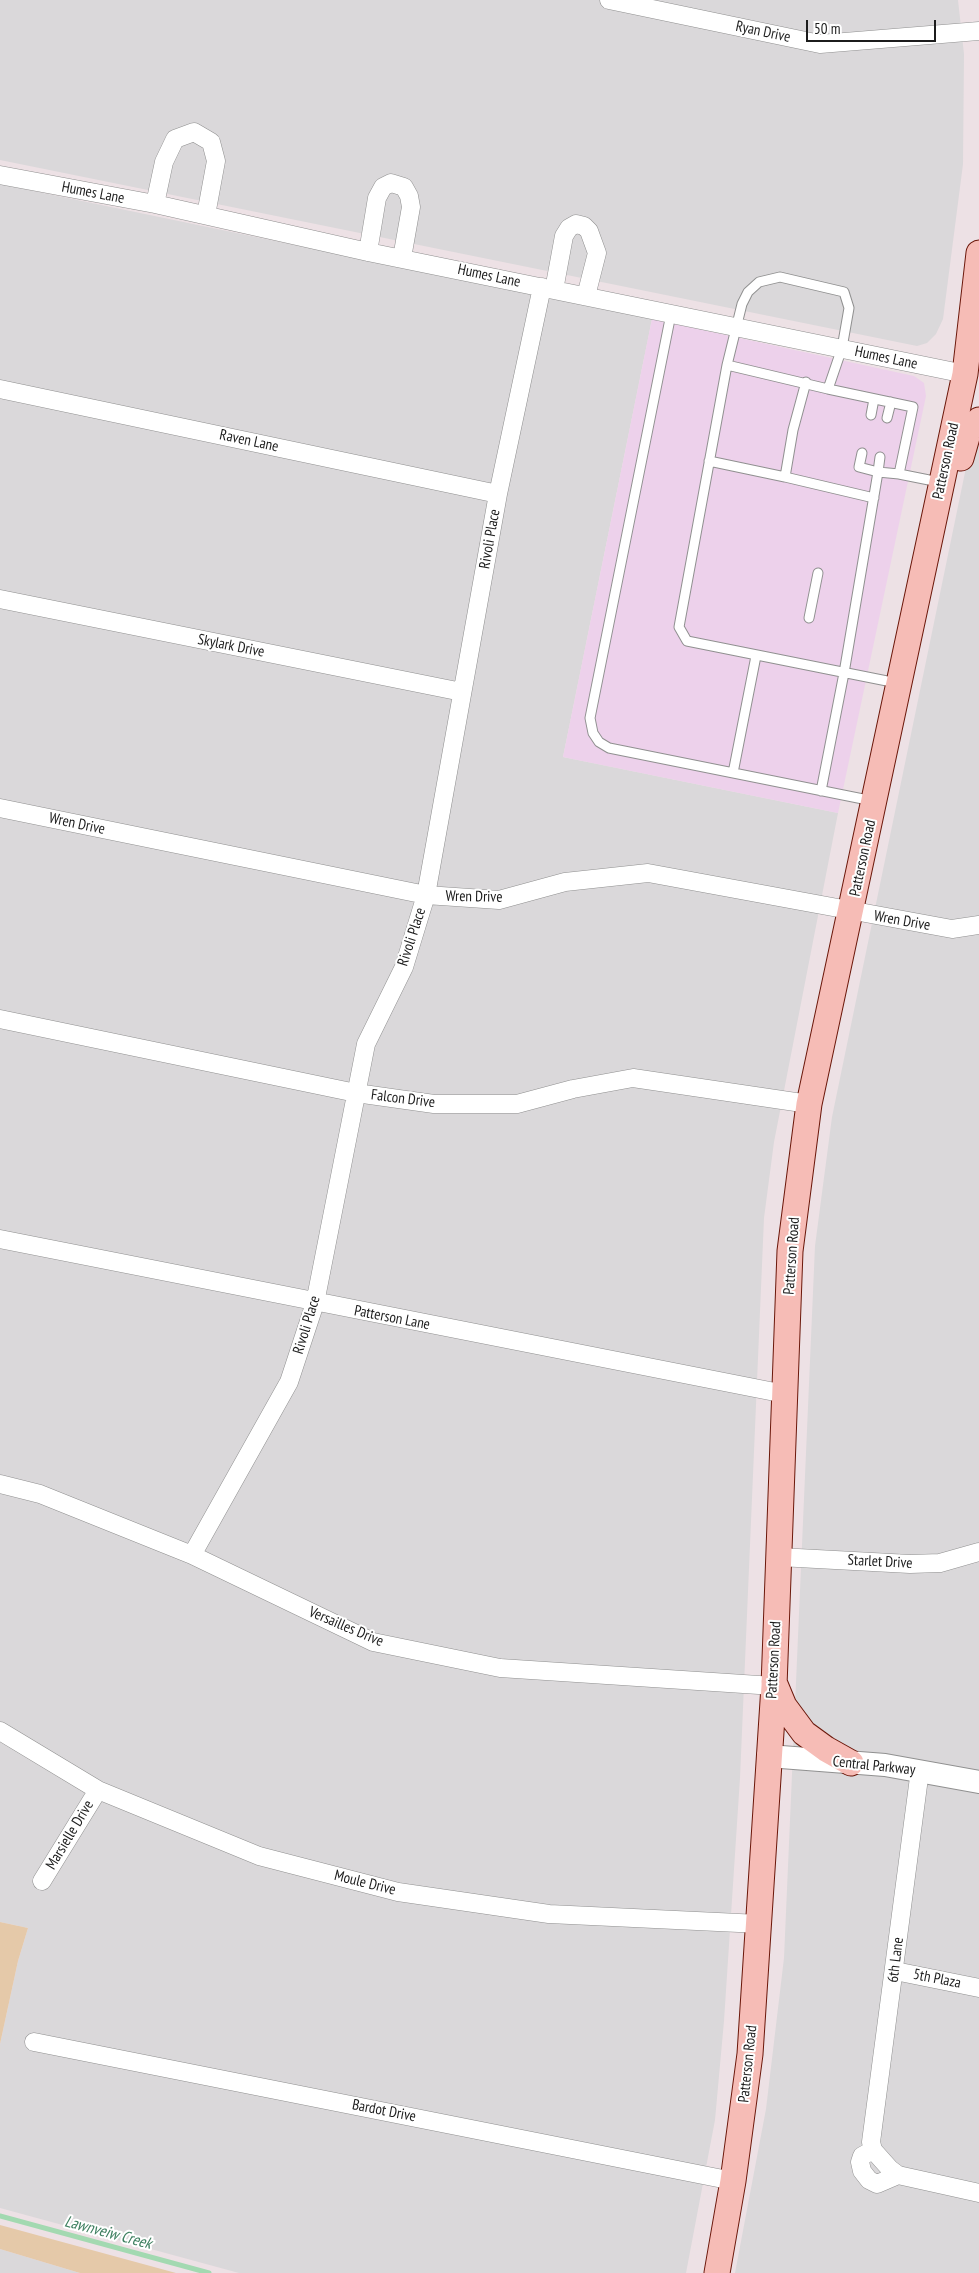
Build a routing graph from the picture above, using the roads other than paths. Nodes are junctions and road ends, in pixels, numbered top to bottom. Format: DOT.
graph roads {
  1 [pos="609,0"];
  2 [pos="979,31"];
  3 [pos="0,175"];
  4 [pos="154,204"];
  5 [pos="206,215"];
  6 [pos="368,252"];
  7 [pos="979,253"];
  8 [pos="402,258"];
  9 [pos="977,285"];
  10 [pos="548,288"];
  11 [pos="586,296"];
  12 [pos="671,314"];
  13 [pos="737,328"];
  14 [pos="842,348"];
  15 [pos="727,365"];
  16 [pos="972,375"];
  17 [pos="806,382"];
  18 [pos="0,389"];
  19 [pos="828,389"];
  20 [pos="874,398"];
  21 [pos="891,402"];
  22 [pos="870,415"];
  23 [pos="887,418"];
  24 [pos="979,420"];
  25 [pos="862,453"];
  26 [pos="880,457"];
  27 [pos="709,461"];
  28 [pos="878,472"];
  29 [pos="899,474"];
  30 [pos="785,477"];
  31 [pos="942,482"];
  32 [pos="498,494"];
  33 [pos="874,498"];
  34 [pos="930,538"];
  35 [pos="818,573"];
  36 [pos="0,599"];
  37 [pos="809,618"];
  38 [pos="756,656"];
  39 [pos="844,673"];
  40 [pos="900,684"];
  41 [pos="462,692"];
  42 [pos="733,773"];
  43 [pos="820,791"];
  44 [pos="875,801"];
  45 [pos="0,808"];
  46 [pos="426,895"];
  47 [pos="851,912"];
  48 [pos="979,925"];
  49 [pos="0,1020"];
  50 [pos="356,1093"];
  51 [pos="808,1104"];
  52 [pos="0,1239"];
  53 [pos="315,1303"];
  54 [pos="785,1394"];
  55 [pos="0,1484"];
  56 [pos="979,1552"];
  57 [pos="192,1555"];
  58 [pos="779,1557"];
  59 [pos="774,1683"];
  60 [pos="0,1731"];
  61 [pos="768,1756"];
  62 [pos="851,1763"];
  63 [pos="920,1770"];
  64 [pos="979,1782"];
  65 [pos="98,1790"];
  66 [pos="42,1881"];
  67 [pos="760,1924"];
  68 [pos="895,1971"];
  69 [pos="979,1988"];
  70 [pos="34,2042"];
  71 [pos="734,2181"];
  72 [pos="979,2193"];
  73 [pos="717,2273"];
  1 -- 2 [label="street, Ryan Drive"];
  3 -- 4 [label="street, Humes Lane"];
  4 -- 5 [label="street, Humes Lane"];
  4 -- 5 [label="street"];
  5 -- 6 [label="street, Humes Lane"];
  6 -- 8 [label="street, Humes Lane"];
  6 -- 8 [label="street"];
  7 -- 9 [label="main road, Patterson Road"];
  8 -- 10 [label="street, Humes Lane"];
  9 -- 16 [label="main road, Patterson Road"];
  10 -- 11 [label="street, Humes Lane"];
  10 -- 11 [label="street, Rivoli Place"];
  10 -- 32 [label="street, Rivoli Place"];
  11 -- 12 [label="street, Humes Lane"];
  12 -- 13 [label="street, Humes Lane"];
  12 -- 42 [label="lane"];
  13 -- 14 [label="street, Humes Lane"];
  13 -- 14 [label="lane"];
  13 -- 15 [label="lane"];
  14 -- 16 [label="street, Humes Lane"];
  14 -- 19 [label="lane"];
  15 -- 17 [label="lane"];
  15 -- 27 [label="lane"];
  16 -- 31 [label="main road, Patterson Road"];
  17 -- 19 [label="lane"];
  17 -- 30 [label="lane"];
  18 -- 32 [label="street, Raven Lane"];
  19 -- 20 [label="lane"];
  20 -- 21 [label="lane"];
  20 -- 22 [label="lane"];
  21 -- 23 [label="lane"];
  21 -- 29 [label="lane"];
  24 -- 34 [label="main road"];
  25 -- 28 [label="lane"];
  26 -- 28 [label="lane"];
  27 -- 30 [label="lane"];
  27 -- 38 [label="lane"];
  28 -- 29 [label="lane"];
  28 -- 33 [label="lane"];
  29 -- 31 [label="lane"];
  30 -- 33 [label="lane"];
  31 -- 34 [label="main road, Patterson Road"];
  32 -- 41 [label="street, Rivoli Place"];
  33 -- 39 [label="lane"];
  34 -- 40 [label="main road, Patterson Road"];
  35 -- 37 [label="lane"];
  36 -- 41 [label="street, Skylark Drive"];
  38 -- 39 [label="lane"];
  38 -- 42 [label="lane"];
  39 -- 40 [label="lane"];
  39 -- 43 [label="lane"];
  40 -- 44 [label="main road, Patterson Road"];
  41 -- 46 [label="street, Rivoli Place"];
  42 -- 43 [label="lane"];
  43 -- 44 [label="lane"];
  44 -- 47 [label="main road, Patterson Road"];
  45 -- 46 [label="street, Wren Drive"];
  46 -- 47 [label="street, Wren Drive"];
  46 -- 50 [label="street, Rivoli Place"];
  47 -- 48 [label="street, Wren Drive"];
  47 -- 51 [label="main road, Patterson Road"];
  49 -- 50 [label="street, Falcon Drive"];
  50 -- 51 [label="street, Falcon Drive"];
  50 -- 53 [label="street, Rivoli Place"];
  51 -- 54 [label="main road, Patterson Road"];
  52 -- 53 [label="street, Patterson Lane"];
  53 -- 54 [label="street, Patterson Lane"];
  53 -- 57 [label="street, Rivoli Place"];
  54 -- 58 [label="main road, Patterson Road"];
  55 -- 57 [label="street, Versailles Drive"];
  56 -- 58 [label="street, Starlet Drive"];
  57 -- 59 [label="street, Versailles Drive"];
  58 -- 59 [label="main road, Patterson Road"];
  59 -- 61 [label="main road, Patterson Road"];
  59 -- 62 [label="main road"];
  60 -- 65 [label="street, Moule Drive"];
  61 -- 62 [label="street, Central Parkway"];
  61 -- 67 [label="main road, Patterson Road"];
  62 -- 63 [label="street, Central Parkway"];
  63 -- 64 [label="street, Central Parkway"];
  63 -- 68 [label="street, 6th Lane"];
  65 -- 66 [label="street, Marsielle Drive"];
  65 -- 67 [label="street, Moule Drive"];
  67 -- 71 [label="main road, Patterson Road"];
  68 -- 69 [label="street, 5th Plaza"];
  68 -- 72 [label="street, 6th Lane"];
  70 -- 71 [label="street, Bardot Drive"];
  71 -- 73 [label="main road, Patterson Road"];
}
